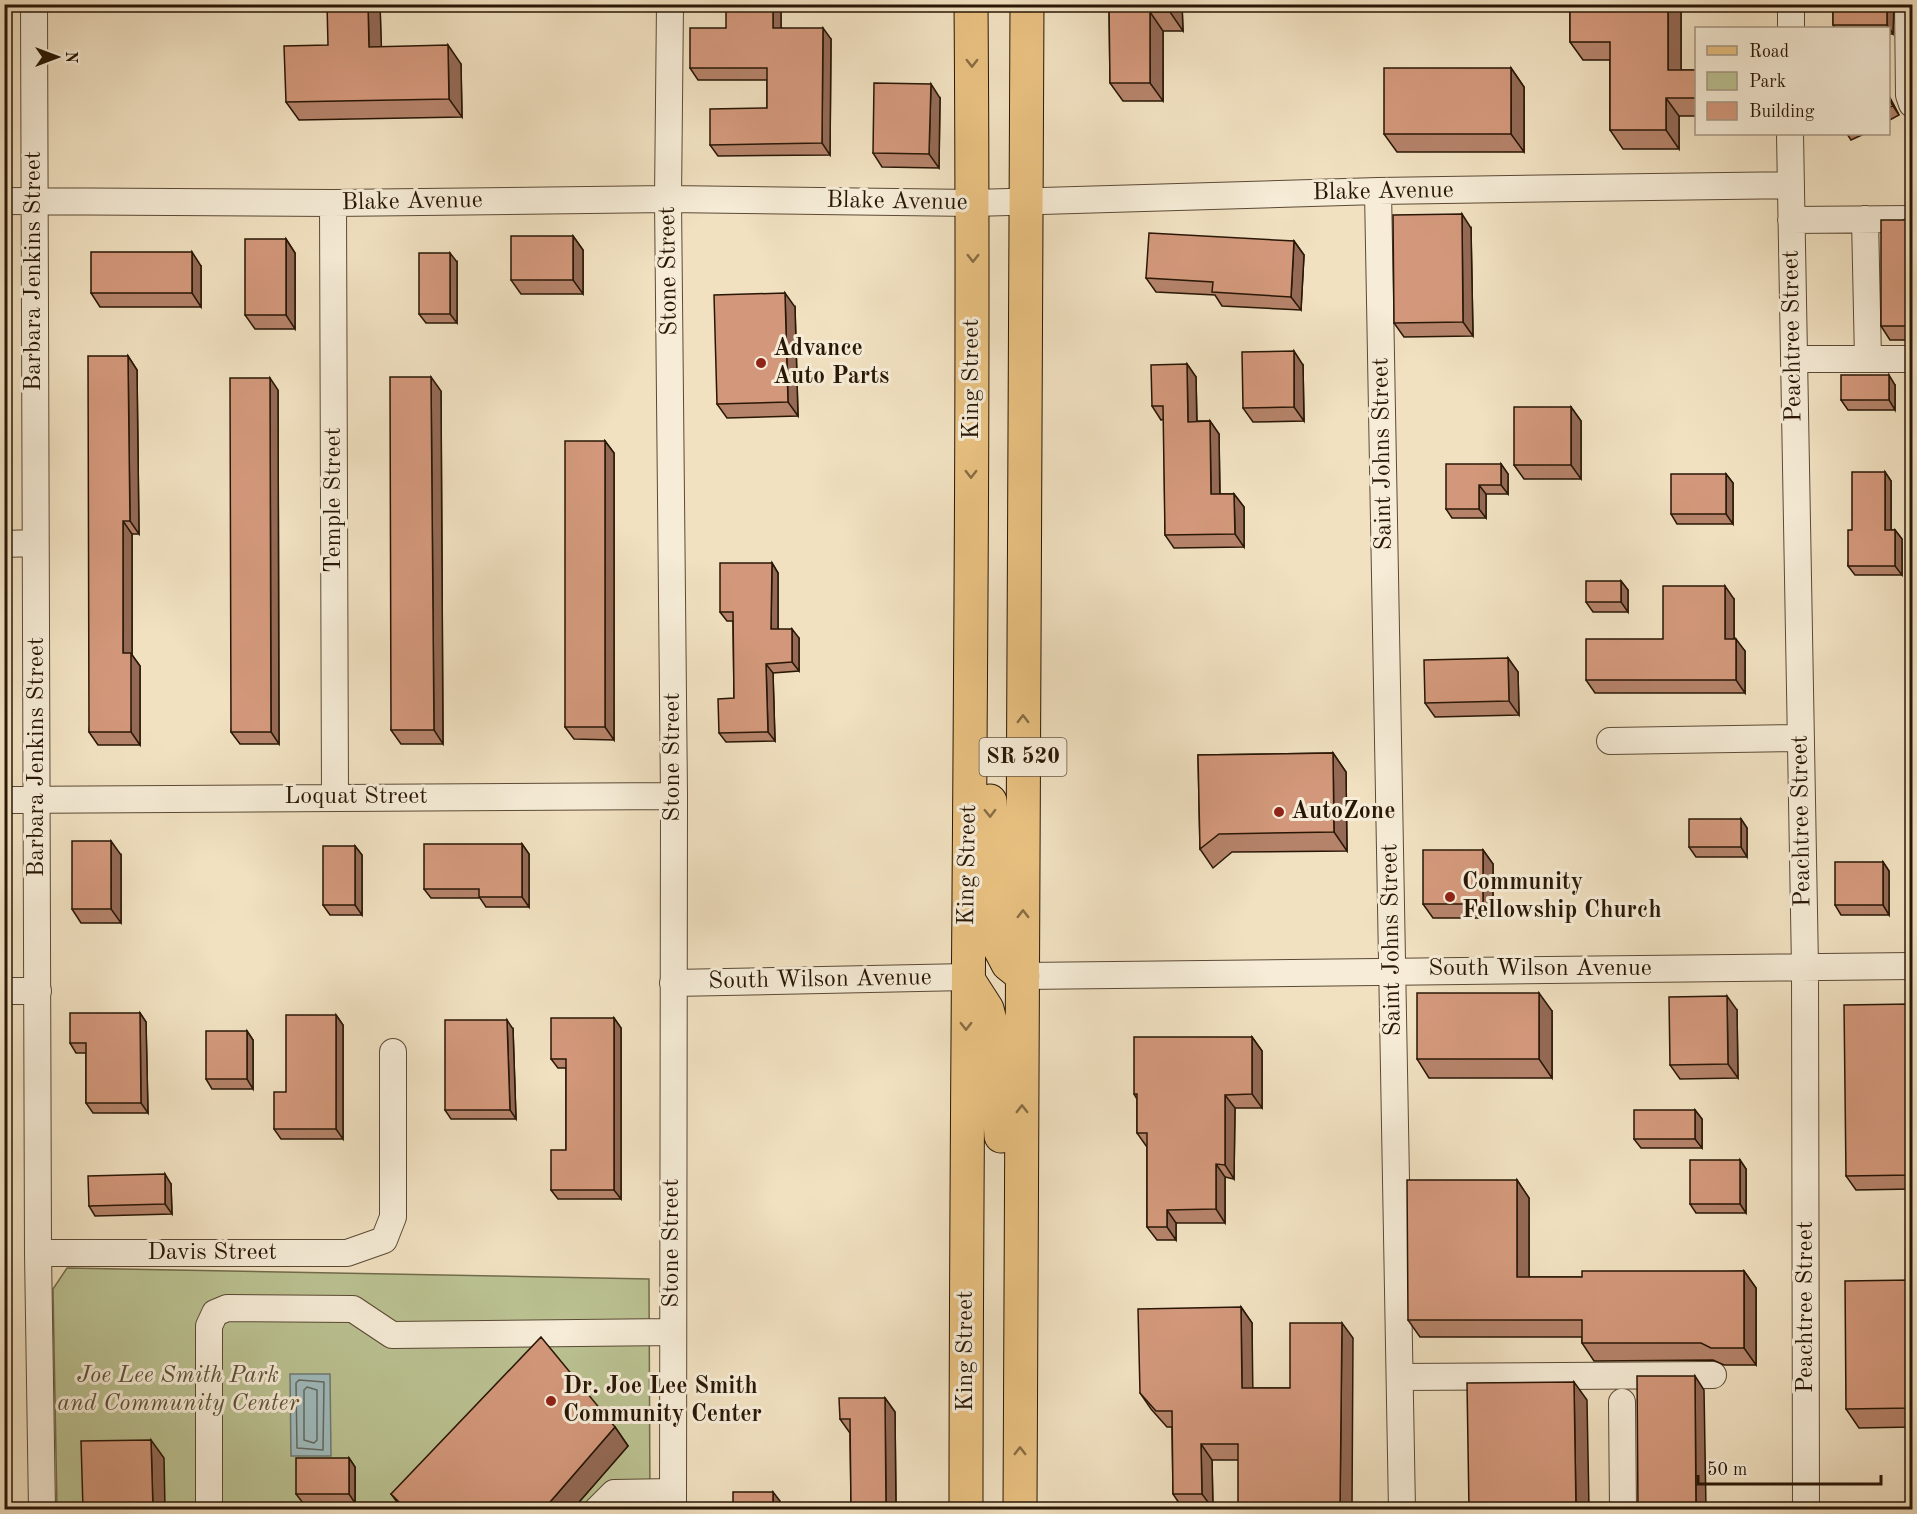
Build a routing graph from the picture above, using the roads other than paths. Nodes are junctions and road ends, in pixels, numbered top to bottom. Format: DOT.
graph roads {
  1 [pos="34,4"];
  2 [pos="670,4"];
  3 [pos="971,4"];
  4 [pos="1027,4"];
  5 [pos="1791,4"];
  6 [pos="1908,4"];
  7 [pos="1791,27"];
  8 [pos="1912,104"];
  9 [pos="1791,135"];
  10 [pos="1790,185"];
  11 [pos="1378,191"];
  12 [pos="668,199"];
  13 [pos="34,200"];
  14 [pos="4,201"];
  15 [pos="1026,202"];
  16 [pos="333,203"];
  17 [pos="973,203"];
  18 [pos="1865,219"];
  19 [pos="1912,219"];
  20 [pos="1791,220"];
  21 [pos="1794,359"];
  22 [pos="1868,359"];
  23 [pos="1912,359"];
  24 [pos="34,543"];
  25 [pos="4,544"];
  26 [pos="970,652"];
  27 [pos="1801,738"];
  28 [pos="1610,741"];
  29 [pos="674,796"];
  30 [pos="335,797"];
  31 [pos="4,800"];
  32 [pos="37,800"];
  33 [pos="1805,966"];
  34 [pos="1912,966"];
  35 [pos="1393,970"];
  36 [pos="1023,976"];
  37 [pos="967,977"];
  38 [pos="673,983"];
  39 [pos="4,991"];
  40 [pos="38,991"];
  41 [pos="393,1052"];
  42 [pos="38,1253"];
  43 [pos="1021,1277"];
  44 [pos="671,1332"];
  45 [pos="1713,1375"];
  46 [pos="1400,1377"];
  47 [pos="1622,1402"];
  48 [pos="673,1501"];
  49 [pos="42,1509"];
  50 [pos="209,1509"];
  51 [pos="597,1509"];
  52 [pos="966,1509"];
  53 [pos="1020,1509"];
  54 [pos="1402,1509"];
  55 [pos="1623,1509"];
  56 [pos="1806,1509"];
  1 -- 13 [label="street, Barbara Jenkins Street"];
  2 -- 12 [label="street, Stone Street"];
  3 -- 17 [label="main road, King Street / SR 520, one-way"];
  4 -- 15 [label="main road, SR 520"];
  5 -- 7 [label="street"];
  6 -- 8 [label="street"];
  9 -- 10 [label="street, Peachtree Street"];
  10 -- 11 [label="street, Blake Avenue"];
  10 -- 20 [label="street, Peachtree Street"];
  11 -- 15 [label="street, Blake Avenue"];
  11 -- 35 [label="street, Saint Johns Street"];
  12 -- 16 [label="street, Blake Avenue"];
  12 -- 17 [label="street, Blake Avenue"];
  12 -- 29 [label="street, Stone Street"];
  13 -- 14 [label="street, Blake Avenue"];
  13 -- 16 [label="street, Blake Avenue"];
  13 -- 24 [label="street, Barbara Jenkins Street"];
  15 -- 17 [label="street, Blake Avenue"];
  36 -- 15 [label="main road, SR 520, one-way"];
  16 -- 30 [label="street, Temple Street"];
  17 -- 26 [label="main road, King Street / SR 520, one-way"];
  18 -- 19 [label="street"];
  18 -- 20 [label="street"];
  18 -- 22 [label="street"];
  20 -- 21 [label="street, Peachtree Street"];
  21 -- 22 [label="street"];
  21 -- 27 [label="street, Peachtree Street"];
  22 -- 23 [label="street"];
  24 -- 25 [label="street"];
  24 -- 32 [label="street, Barbara Jenkins Street"];
  26 -- 36 [label="main road, one-way"];
  26 -- 37 [label="main road, King Street / SR 520"];
  27 -- 28 [label="street"];
  27 -- 33 [label="street, Peachtree Street"];
  29 -- 30 [label="street, Loquat Street"];
  29 -- 38 [label="street, Stone Street"];
  30 -- 32 [label="street, Loquat Street"];
  31 -- 32 [label="street, Loquat Street"];
  32 -- 40 [label="street, Barbara Jenkins Street"];
  33 -- 34 [label="street, South Wilson Avenue"];
  33 -- 35 [label="street, South Wilson Avenue"];
  33 -- 56 [label="street, Peachtree Street"];
  35 -- 36 [label="street, South Wilson Avenue"];
  35 -- 46 [label="street, Saint Johns Street"];
  43 -- 36 [label="main road, SR 520, one-way"];
  37 -- 38 [label="street, South Wilson Avenue"];
  37 -- 43 [label="main road"];
  37 -- 52 [label="main road, King Street / SR 520, one-way"];
  38 -- 44 [label="street, Stone Street"];
  39 -- 40 [label="street"];
  40 -- 42 [label="street, Barbara Jenkins Street"];
  41 -- 42 [label="street, Davis Street"];
  42 -- 49 [label="street, Barbara Jenkins Street"];
  53 -- 43 [label="main road, SR 520, one-way"];
  44 -- 48 [label="street, Stone Street"];
  44 -- 50 [label="street"];
  45 -- 46 [label="street"];
  46 -- 54 [label="street, Saint Johns Street"];
  47 -- 55 [label="street"];
  48 -- 51 [label="street"];
}
